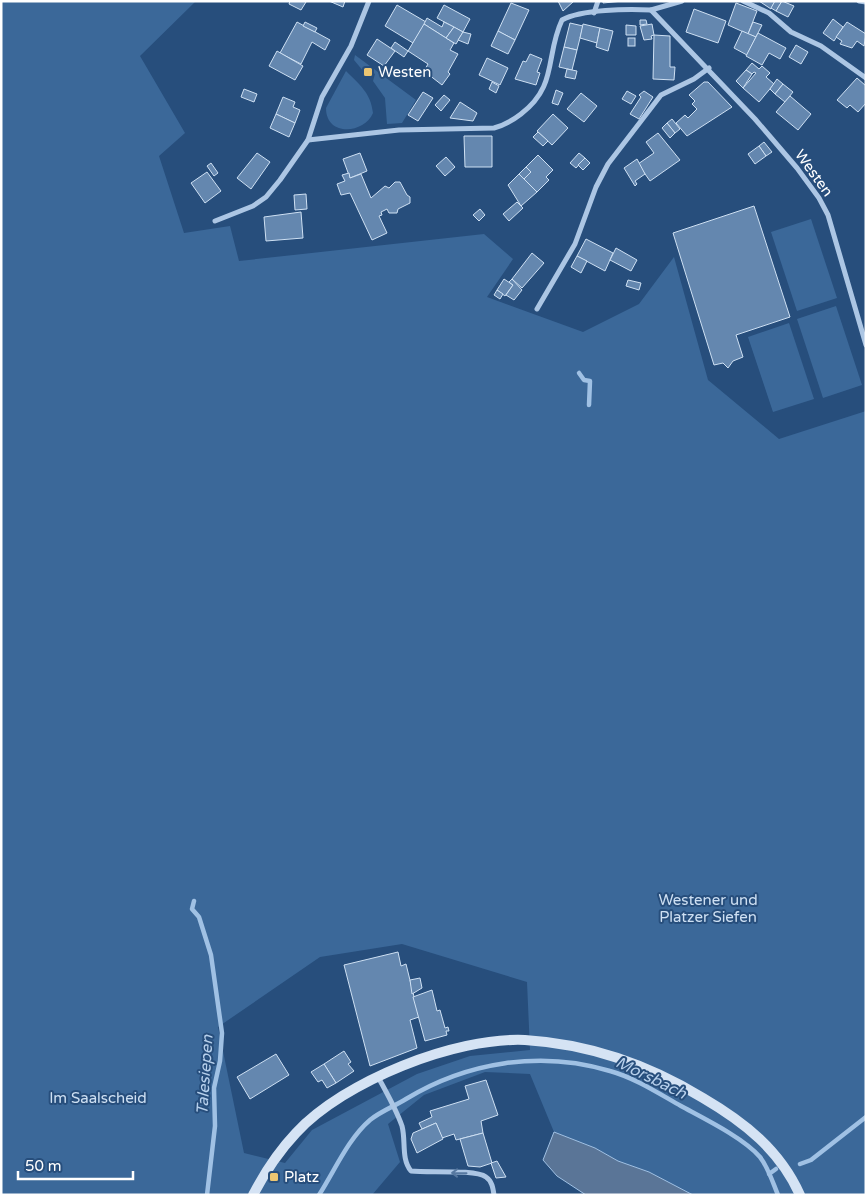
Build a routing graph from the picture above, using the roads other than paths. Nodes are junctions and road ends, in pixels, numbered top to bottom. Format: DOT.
graph roads {
  1 [pos="369,1"];
  2 [pos="598,1"];
  3 [pos="682,1"];
  4 [pos="743,1"];
  5 [pos="860,1"];
  6 [pos="866,2"];
  7 [pos="652,10"];
  8 [pos="594,13"];
  9 [pos="709,68"];
  10 [pos="866,78"];
  11 [pos="308,140"];
  12 [pos="215,221"];
  13 [pos="537,309"];
  14 [pos="866,345"];
  15 [pos="378,1076"];
  16 [pos="253,1195"];
  17 [pos="494,1195"];
  18 [pos="800,1195"];
  1 -- 11 [label="street"];
  2 -- 8 [label="street"];
  3 -- 7 [label="street"];
  4 -- 10 [label="street"];
  5 -- 6 [label="street"];
  7 -- 8 [label="street"];
  7 -- 9 [label="street, Westen"];
  8 -- 11 [label="street"];
  9 -- 13 [label="street"];
  9 -- 14 [label="street, Westen"];
  11 -- 12 [label="street"];
  15 -- 16 [label="main road"];
  17 -- 15 [label="street, one-way"];
  15 -- 18 [label="main road"];
}
